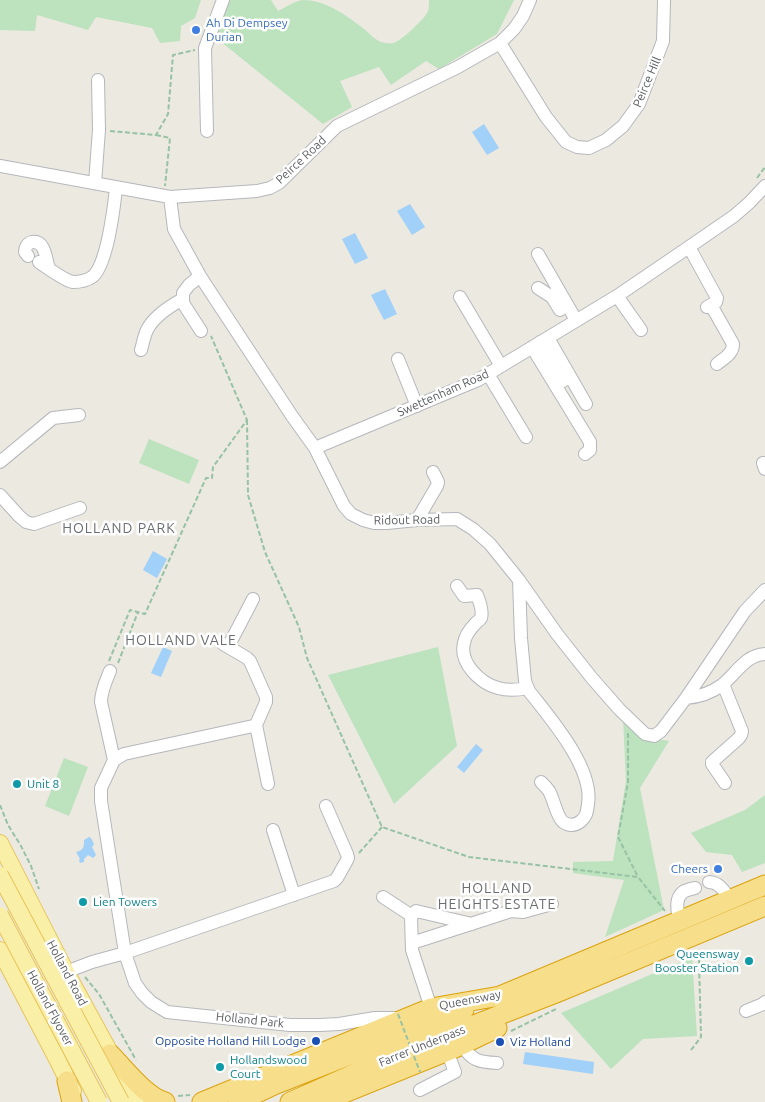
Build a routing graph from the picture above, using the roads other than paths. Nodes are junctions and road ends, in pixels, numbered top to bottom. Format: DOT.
graph roads {
  1 [pos="223,0"];
  2 [pos="530,0"];
  3 [pos="664,0"];
  4 [pos="500,43"];
  5 [pos="98,80"];
  6 [pos="207,131"];
  7 [pos="0,166"];
  8 [pos="94,183"];
  9 [pos="765,186"];
  10 [pos="116,188"];
  11 [pos="167,196"];
  12 [pos="689,247"];
  13 [pos="538,254"];
  14 [pos="39,262"];
  15 [pos="200,276"];
  16 [pos="538,288"];
  17 [pos="617,296"];
  18 [pos="460,297"];
  19 [pos="183,299"];
  20 [pos="572,323"];
  21 [pos="641,330"];
  22 [pos="205,331"];
  23 [pos="540,342"];
  24 [pos="141,350"];
  25 [pos="398,359"];
  26 [pos="717,364"];
  27 [pos="501,366"];
  28 [pos="488,374"];
  29 [pos="586,404"];
  30 [pos="417,406"];
  31 [pos="79,416"];
  32 [pos="526,437"];
  33 [pos="597,440"];
  34 [pos="315,448"];
  35 [pos="585,454"];
  36 [pos="0,462"];
  37 [pos="433,472"];
  38 [pos="0,495"];
  39 [pos="80,508"];
  40 [pos="417,520"];
  41 [pos="518,580"];
  42 [pos="458,586"];
  43 [pos="765,590"];
  44 [pos="253,599"];
  45 [pos="765,654"];
  46 [pos="110,670"];
  47 [pos="723,684"];
  48 [pos="528,688"];
  49 [pos="686,698"];
  50 [pos="256,725"];
  51 [pos="114,760"];
  52 [pos="541,782"];
  53 [pos="726,783"];
  54 [pos="268,784"];
  55 [pos="326,806"];
  56 [pos="273,830"];
  57 [pos="0,843"];
  58 [pos="0,875"];
  59 [pos="709,882"];
  60 [pos="765,885"];
  61 [pos="695,888"];
  62 [pos="294,895"];
  63 [pos="383,897"];
  64 [pos="731,900"];
  65 [pos="552,904"];
  66 [pos="765,906"];
  67 [pos="0,915"];
  68 [pos="412,916"];
  69 [pos="673,917"];
  70 [pos="472,924"];
  71 [pos="412,943"];
  72 [pos="0,950"];
  73 [pos="126,954"];
  74 [pos="72,969"];
  75 [pos="556,993"];
  76 [pos="500,996"];
  77 [pos="765,1002"];
  78 [pos="431,1008"];
  79 [pos="746,1012"];
  80 [pos="403,1016"];
  81 [pos="455,1048"];
  82 [pos="110,1054"];
  83 [pos="497,1063"];
  84 [pos="67,1080"];
  85 [pos="420,1090"];
  86 [pos="207,1099"];
  87 [pos="72,1102"];
  88 [pos="79,1102"];
  89 [pos="99,1102"];
  90 [pos="121,1102"];
  91 [pos="137,1102"];
  92 [pos="165,1102"];
  93 [pos="190,1102"];
  94 [pos="238,1102"];
  95 [pos="290,1102"];
  96 [pos="322,1102"];
  1 -- 6 [label="street"];
  2 -- 4 [label="street, Peirce Road"];
  3 -- 4 [label="street, Peirce Hill"];
  4 -- 11 [label="street, Peirce Road"];
  5 -- 8 [label="street"];
  7 -- 8 [label="street, Peirce Road"];
  8 -- 10 [label="street, Peirce Road"];
  9 -- 12 [label="street, Swettenham Road"];
  10 -- 11 [label="street, Peirce Road"];
  10 -- 14 [label="street"];
  11 -- 15 [label="street, Ridout Road"];
  12 -- 17 [label="street, Swettenham Road"];
  12 -- 26 [label="street"];
  13 -- 20 [label="street"];
  15 -- 19 [label="street"];
  15 -- 34 [label="street, Ridout Road"];
  16 -- 20 [label="street"];
  17 -- 20 [label="street, Swettenham Road"];
  17 -- 21 [label="street"];
  18 -- 27 [label="street"];
  19 -- 22 [label="street"];
  19 -- 24 [label="street"];
  20 -- 23 [label="street, Swettenham Road"];
  23 -- 27 [label="street, Swettenham Road"];
  23 -- 29 [label="street"];
  23 -- 33 [label="street"];
  23 -- 35 [label="street"];
  25 -- 30 [label="street"];
  27 -- 28 [label="street, Swettenham Road"];
  28 -- 30 [label="street, Swettenham Road"];
  28 -- 32 [label="street"];
  30 -- 34 [label="street, Swettenham Road"];
  31 -- 36 [label="street"];
  34 -- 40 [label="street, Ridout Road"];
  37 -- 40 [label="street"];
  38 -- 39 [label="street"];
  40 -- 41 [label="street, Ridout Road"];
  41 -- 48 [label="street"];
  41 -- 49 [label="street, Ridout Road"];
  42 -- 48 [label="street"];
  43 -- 49 [label="street, Ridout Road"];
  44 -- 50 [label="street"];
  45 -- 47 [label="street"];
  46 -- 51 [label="street"];
  47 -- 49 [label="street"];
  47 -- 53 [label="street"];
  48 -- 52 [label="street"];
  50 -- 51 [label="street"];
  50 -- 54 [label="street"];
  51 -- 73 [label="street, Holland Park"];
  55 -- 62 [label="street"];
  56 -- 62 [label="street"];
  57 -- 74 [label="main road, Holland Road"];
  58 -- 90 [label="main road, Holland Flyover, bridge"];
  59 -- 64 [label="street"];
  60 -- 64 [label="highway, Queensway"];
  61 -- 69 [label="street"];
  62 -- 73 [label="street"];
  63 -- 68 [label="street"];
  64 -- 69 [label="highway, Queensway"];
  65 -- 70 [label="street"];
  66 -- 75 [label="highway"];
  67 -- 89 [label="main road, Holland Flyover, bridge"];
  68 -- 70 [label="street"];
  68 -- 71 [label="street"];
  69 -- 76 [label="highway, Queensway"];
  70 -- 71 [label="street"];
  71 -- 78 [label="street"];
  72 -- 84 [label="main road"];
  73 -- 74 [label="street"];
  73 -- 80 [label="street, Holland Park"];
  74 -- 82 [label="main road, Holland Road"];
  75 -- 81 [label="highway"];
  75 -- 95 [label="highway, Farrer Underpass"];
  76 -- 78 [label="highway, Queensway"];
  76 -- 94 [label="highway, Farrer Underpass"];
  77 -- 79 [label="street"];
  78 -- 80 [label="highway, Queensway"];
  80 -- 86 [label="highway, Queensway"];
  81 -- 83 [label="street"];
  81 -- 85 [label="street"];
  81 -- 96 [label="highway"];
  82 -- 91 [label="main road, Holland Road"];
  82 -- 92 [label="highway"];
  84 -- 87 [label="highway"];
  84 -- 88 [label="main road"];
  86 -- 93 [label="highway, Queensway"];
}
